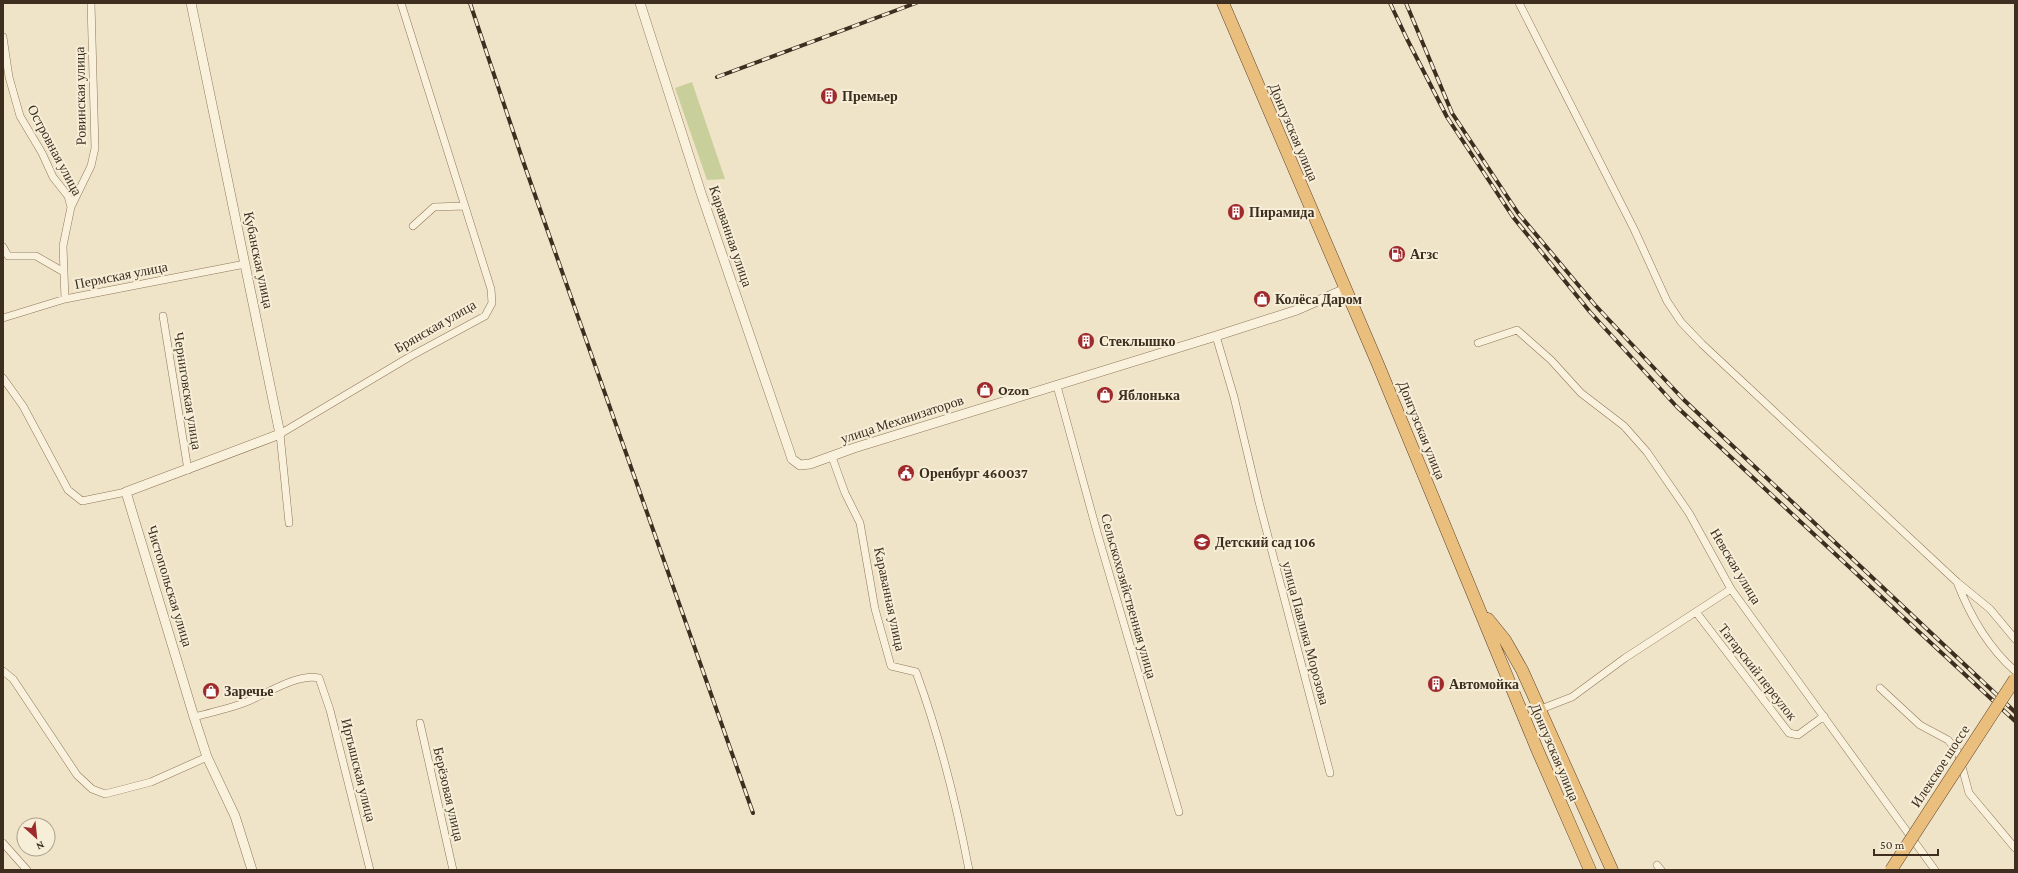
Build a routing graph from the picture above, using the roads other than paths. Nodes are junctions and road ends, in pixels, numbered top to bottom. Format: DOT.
graph roads {
  1 [pos="90,3"];
  2 [pos="191,3"];
  3 [pos="401,3"];
  4 [pos="640,3"];
  5 [pos="1222,3"];
  6 [pos="1519,3"];
  7 [pos="3,37"];
  8 [pos="465,206"];
  9 [pos="71,207"];
  10 [pos="413,226"];
  11 [pos="3,247"];
  12 [pos="245,264"];
  13 [pos="62,271"];
  14 [pos="1345,288"];
  15 [pos="64,299"];
  16 [pos="163,316"];
  17 [pos="3,318"];
  18 [pos="1216,336"];
  19 [pos="1478,343"];
  20 [pos="3,378"];
  21 [pos="1058,386"];
  22 [pos="280,434"];
  23 [pos="832,458"];
  24 [pos="810,464"];
  25 [pos="188,470"];
  26 [pos="126,492"];
  27 [pos="289,523"];
  28 [pos="1957,582"];
  29 [pos="1731,589"];
  30 [pos="1480,610"];
  31 [pos="1696,612"];
  32 [pos="2015,639"];
  33 [pos="3,671"];
  34 [pos="2015,671"];
  35 [pos="2015,679"];
  36 [pos="1880,688"];
  37 [pos="1541,709"];
  38 [pos="1824,716"];
  39 [pos="194,717"];
  40 [pos="420,723"];
  41 [pos="207,757"];
  42 [pos="1963,767"];
  43 [pos="1330,773"];
  44 [pos="1179,812"];
  45 [pos="1915,842"];
  46 [pos="3,843"];
  47 [pos="2015,848"];
  48 [pos="27,870"];
  49 [pos="252,870"];
  50 [pos="370,870"];
  51 [pos="453,870"];
  52 [pos="969,870"];
  53 [pos="1590,870"];
  54 [pos="1612,870"];
  55 [pos="1891,870"];
  56 [pos="1896,870"];
  57 [pos="1935,870"];
  1 -- 9 [label="street, Ровинская улица"];
  2 -- 12 [label="street, Кубанская улица"];
  3 -- 8 [label="street, Брянская улица"];
  4 -- 24 [label="street, Караванная улица"];
  5 -- 14 [label="highway, Донгузская улица"];
  6 -- 28 [label="street"];
  7 -- 9 [label="street, Островная улица"];
  8 -- 10 [label="street"];
  8 -- 22 [label="street, Брянская улица"];
  9 -- 13 [label="street, Островная улица"];
  11 -- 13 [label="street"];
  12 -- 15 [label="street, Пермская улица"];
  12 -- 22 [label="street, Кубанская улица"];
  13 -- 15 [label="street, Островная улица"];
  14 -- 18 [label="street, улица Механизаторов"];
  14 -- 30 [label="highway, Донгузская улица"];
  15 -- 17 [label="street, Пермская улица"];
  16 -- 25 [label="street, Черниговская улица"];
  18 -- 21 [label="street, улица Механизаторов"];
  18 -- 43 [label="street, улица Павлика Морозова"];
  19 -- 29 [label="street, Невская улица"];
  20 -- 26 [label="street"];
  21 -- 23 [label="street, улица Механизаторов"];
  21 -- 44 [label="street, Сельскохозяйственная улица"];
  22 -- 25 [label="street, Брянская улица"];
  22 -- 27 [label="street, Кубанская улица"];
  23 -- 24 [label="street, улица Механизаторов"];
  23 -- 52 [label="street, Караванная улица"];
  25 -- 26 [label="street, Брянская улица"];
  26 -- 39 [label="street, Чистопольская улица"];
  28 -- 32 [label="street"];
  28 -- 34 [label="street"];
  29 -- 31 [label="street"];
  29 -- 38 [label="street, Невская улица"];
  30 -- 37 [label="highway"];
  30 -- 53 [label="highway, Донгузская улица"];
  31 -- 37 [label="street"];
  31 -- 38 [label="street, Татарский переулок"];
  33 -- 41 [label="street"];
  35 -- 55 [label="highway, Илекское шоссе, bridge"];
  36 -- 42 [label="street"];
  37 -- 54 [label="highway"];
  38 -- 45 [label="street, Невская улица"];
  39 -- 41 [label="street, Чистопольская улица"];
  39 -- 50 [label="street, Иртышская улица"];
  40 -- 51 [label="street, Берёзовая улица"];
  41 -- 49 [label="street, Чистопольская улица"];
  42 -- 45 [label="street"];
  42 -- 47 [label="street"];
  45 -- 56 [label="street"];
  45 -- 57 [label="street, Невская улица"];
  46 -- 48 [label="street"];
}
